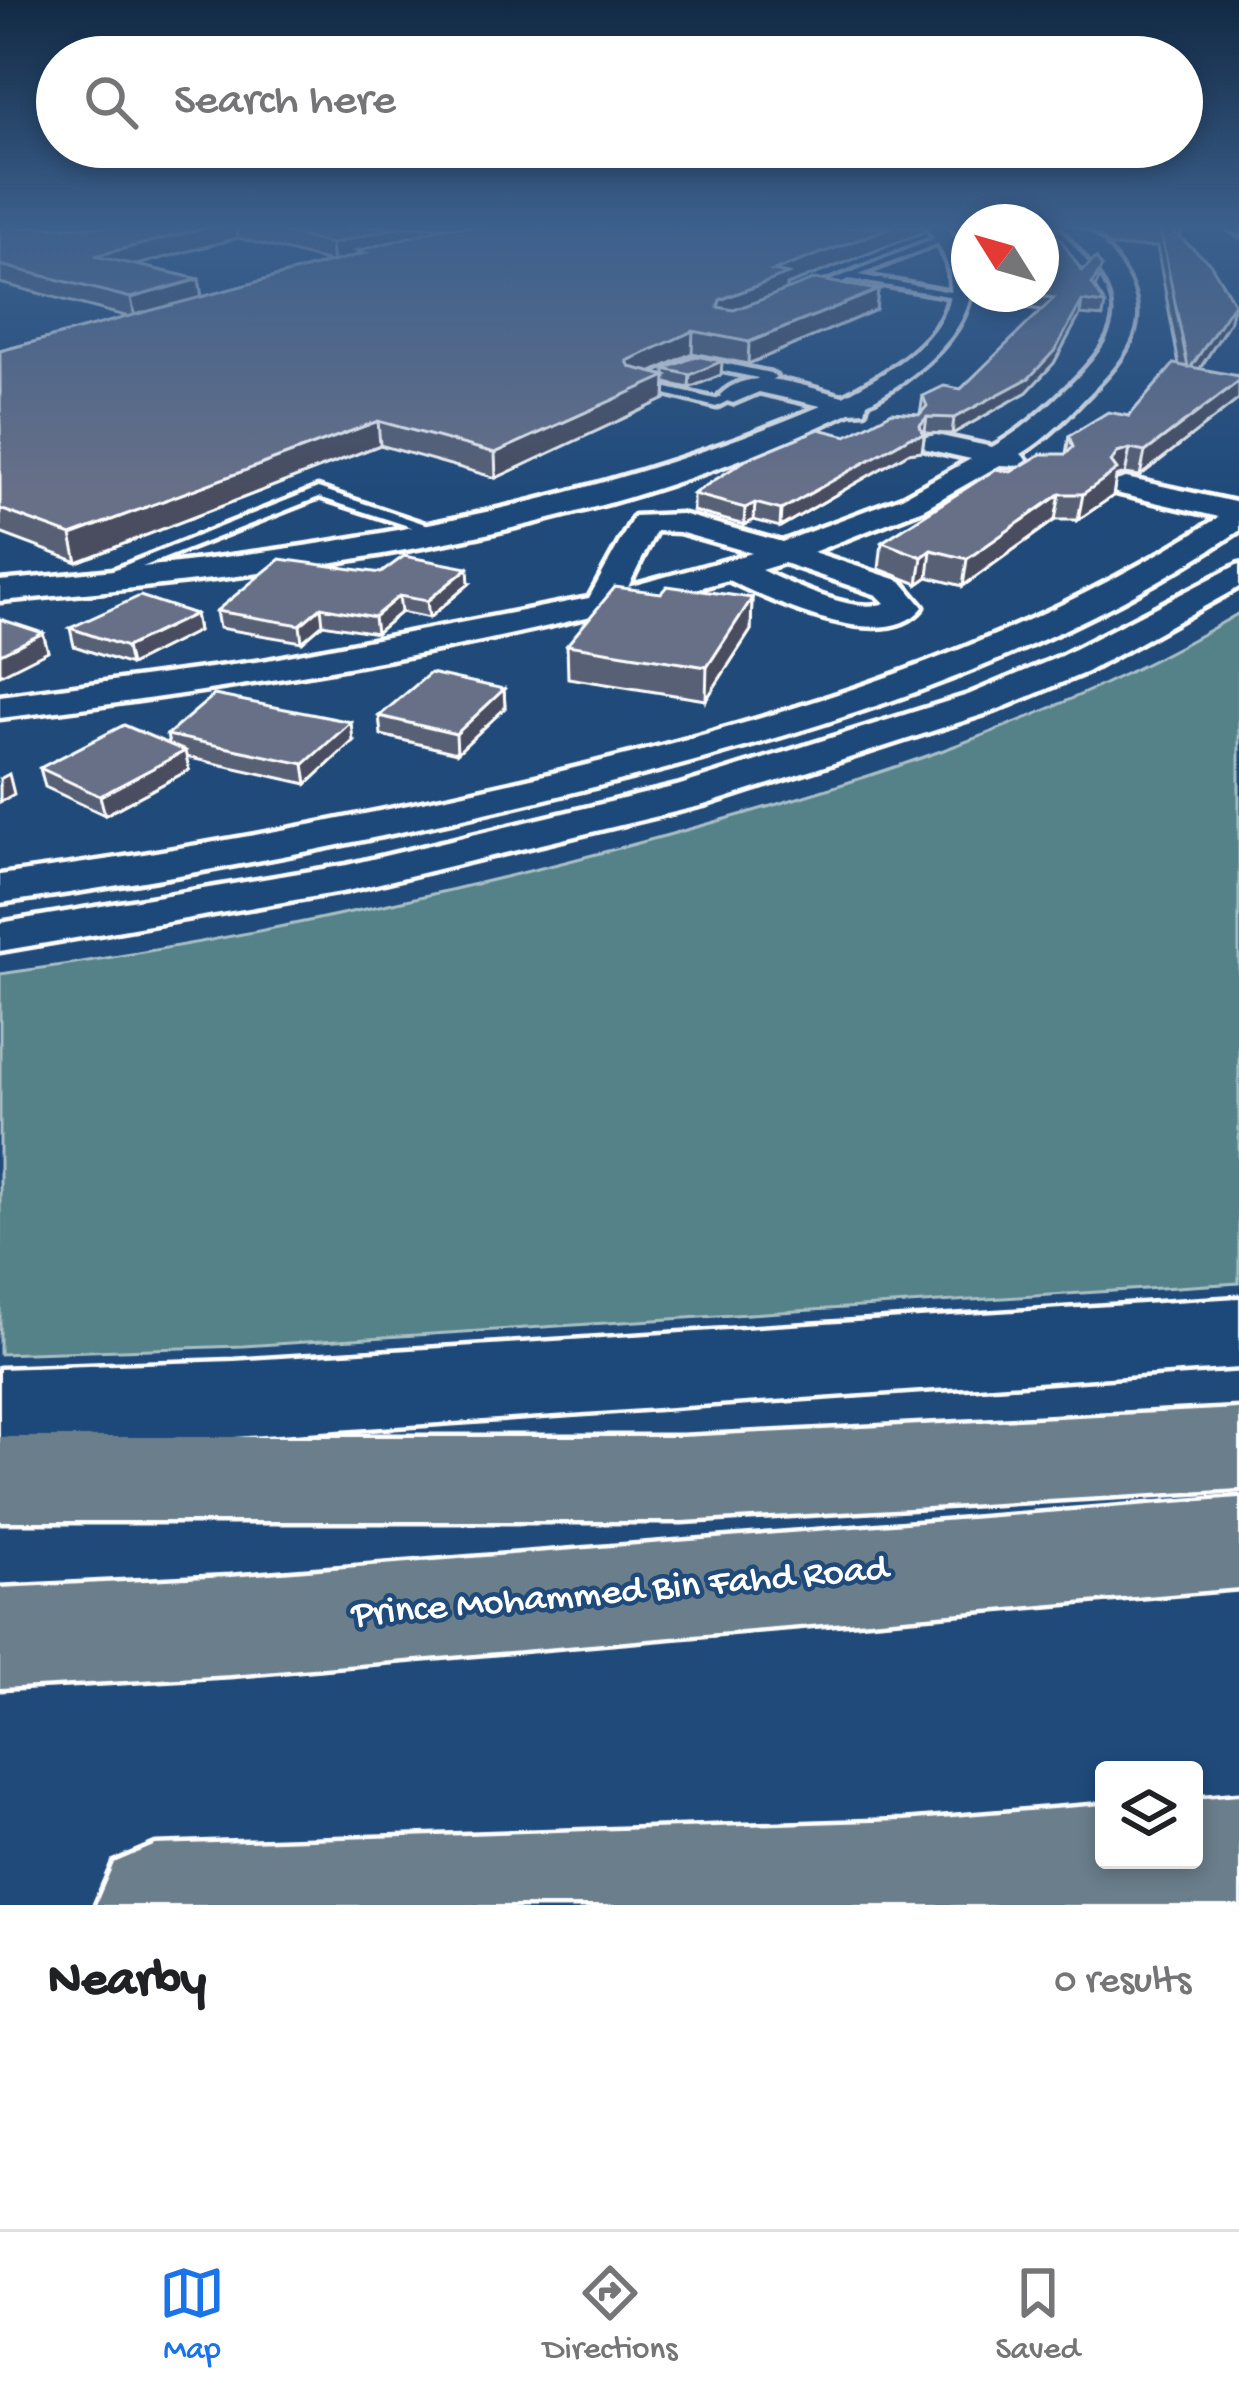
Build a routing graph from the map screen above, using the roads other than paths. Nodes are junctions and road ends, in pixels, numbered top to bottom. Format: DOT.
graph roads {
  1 [pos="953,316"];
  2 [pos="1127,316"];
  3 [pos="745,389"];
  4 [pos="855,415"];
  5 [pos="947,436"];
  6 [pos="1029,454"];
  7 [pos="1239,493"];
  8 [pos="1239,514"];
  9 [pos="438,531"];
  10 [pos="783,552"];
  11 [pos="156,566"];
  12 [pos="731,569"];
  13 [pos="1239,574"];
  14 [pos="0,591"];
  15 [pos="604,602"];
  16 [pos="0,706"];
  17 [pos="0,889"];
  18 [pos="0,937"];
  19 [pos="1239,1333"];
  20 [pos="0,1407"];
  21 [pos="1239,1449"];
  22 [pos="0,1479"];
  23 [pos="1239,1543"];
  24 [pos="0,1638"];
  25 [pos="1239,1853"];
  26 [pos="1203,1855"];
  27 [pos="1095,1865"];
  28 [pos="156,1905"];
  1 -- 4 [label="street"];
  2 -- 6 [label="street"];
  3 -- 3 [label="lane"];
  3 -- 4 [label="street"];
  4 -- 9 [label="street"];
  5 -- 6 [label="street"];
  6 -- 10 [label="street"];
  7 -- 8 [label="street"];
  8 -- 17 [label="street"];
  9 -- 11 [label="street"];
  9 -- 11 [label="lane"];
  10 -- 12 [label="street"];
  10 -- 12 [label="street"];
  10 -- 15 [label="street"];
  11 -- 14 [label="street"];
  12 -- 15 [label="street"];
  13 -- 18 [label="street"];
  15 -- 16 [label="street"];
  19 -- 20 [label="main road"];
  21 -- 22 [label="highway"];
  23 -- 24 [label="highway, Prince Mohammed Bin Fahd Road"];
  25 -- 26 [label="highway"];
  27 -- 28 [label="highway"];
}
